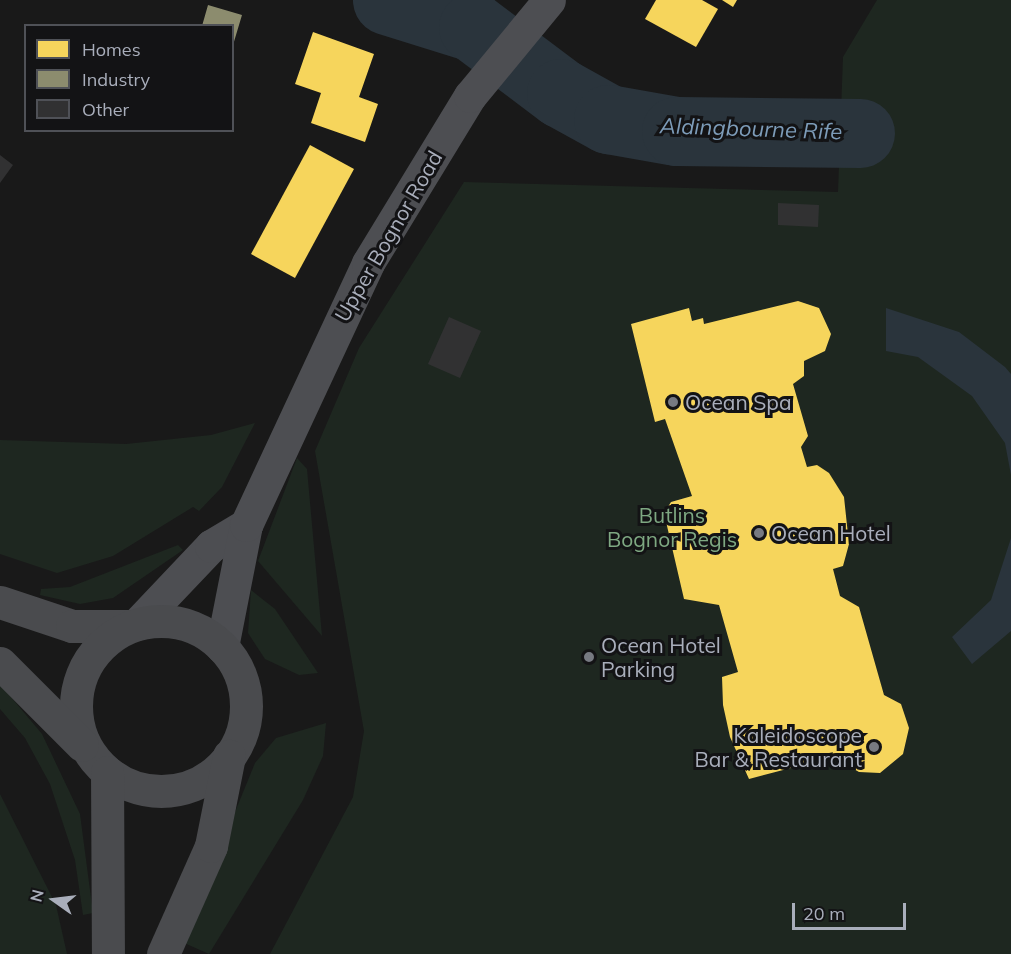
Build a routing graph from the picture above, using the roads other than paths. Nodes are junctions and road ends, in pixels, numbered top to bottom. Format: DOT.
graph roads {
  1 [pos="549,0"];
  2 [pos="246,525"];
  3 [pos="0,602"];
  4 [pos="133,625"];
  5 [pos="222,647"];
  6 [pos="0,663"];
  7 [pos="230,756"];
  8 [pos="98,762"];
  9 [pos="108,954"];
  10 [pos="163,954"];
  1 -- 2 [label="street, Upper Bognor Road"];
  2 -- 4 [label="street"];
  2 -- 5 [label="street, Upper Bognor Road"];
  3 -- 4 [label="main road"];
  4 -- 5 [label="main road"];
  4 -- 8 [label="main road"];
  5 -- 7 [label="main road"];
  6 -- 8 [label="main road"];
  7 -- 8 [label="main road"];
  7 -- 10 [label="main road"];
  8 -- 9 [label="main road"];
}
